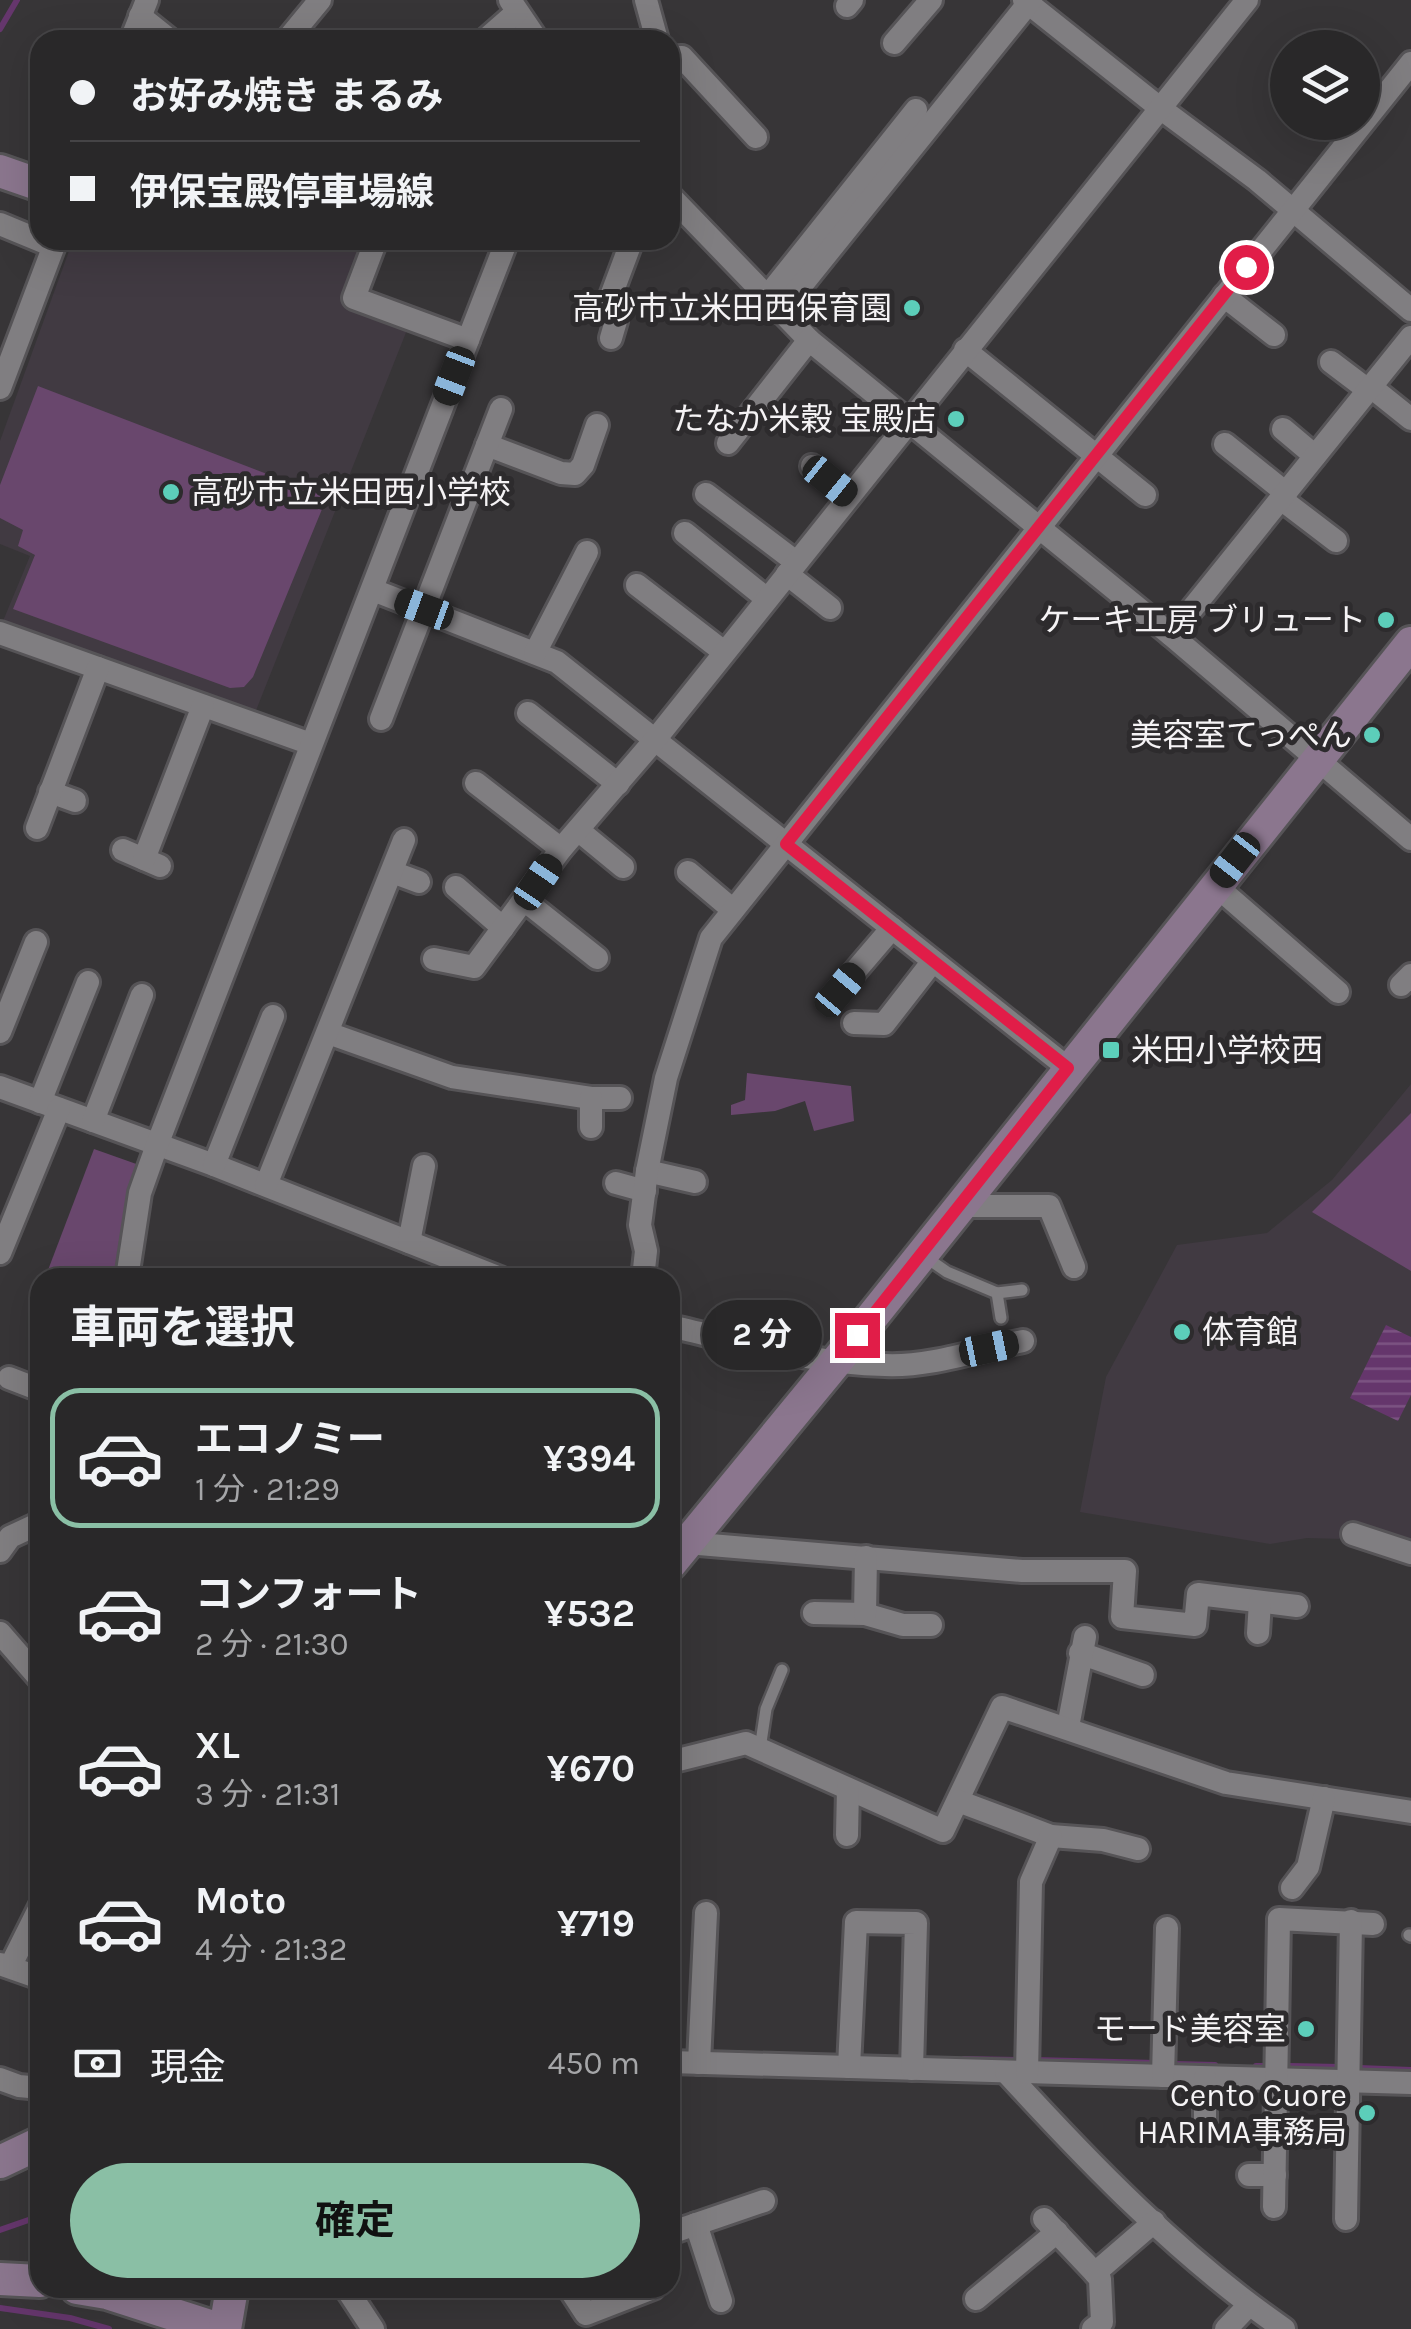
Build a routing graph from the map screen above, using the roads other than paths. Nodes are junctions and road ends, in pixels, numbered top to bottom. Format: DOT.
graph roads {
  1 [pos="320,0"];
  2 [pos="646,0"];
  3 [pos="931,0"];
  4 [pos="1247,0"];
  5 [pos="1028,1"];
  6 [pos="513,6"];
  7 [pos="144,8"];
  8 [pos="162,30"];
  9 [pos="294,30"];
  10 [pos="493,30"];
  11 [pos="530,30"];
  12 [pos="654,30"];
  13 [pos="894,43"];
  14 [pos="680,57"];
  15 [pos="1411,63"];
  16 [pos="1160,108"];
  17 [pos="756,137"];
  18 [pos="0,171"];
  19 [pos="30,181"];
  20 [pos="680,207"];
  21 [pos="1292,209"];
  22 [pos="0,224"];
  23 [pos="30,235"];
  24 [pos="51,250"];
  25 [pos="372,250"];
  26 [pos="503,250"];
  27 [pos="627,250"];
  28 [pos="1224,296"];
  29 [pos="773,305"];
  30 [pos="1411,310"];
  31 [pos="0,317"];
  32 [pos="24,326"];
  33 [pos="1274,335"];
  34 [pos="611,338"];
  35 [pos="1411,338"];
  36 [pos="468,340"];
  37 [pos="809,340"];
  38 [pos="965,350"];
  39 [pos="1332,362"];
  40 [pos="0,388"];
  41 [pos="1370,388"];
  42 [pos="502,409"];
  43 [pos="1411,419"];
  44 [pos="908,422"];
  45 [pos="597,425"];
  46 [pos="1283,429"];
  47 [pos="728,443"];
  48 [pos="1224,444"];
  49 [pos="487,446"];
  50 [pos="1316,456"];
  51 [pos="1095,458"];
  52 [pos="812,466"];
  53 [pos="706,494"];
  54 [pos="1145,495"];
  55 [pos="849,496"];
  56 [pos="1284,496"];
  57 [pos="1040,528"];
  58 [pos="685,534"];
  59 [pos="1336,541"];
  60 [pos="588,552"];
  61 [pos="791,568"];
  62 [pos="637,585"];
  63 [pos="374,590"];
  64 [pos="767,599"];
  65 [pos="830,608"];
  66 [pos="424,609"];
  67 [pos="0,633"];
  68 [pos="1170,635"];
  69 [pos="724,652"];
  70 [pos="1407,657"];
  71 [pos="546,658"];
  72 [pos="98,668"];
  73 [pos="203,706"];
  74 [pos="528,713"];
  75 [pos="384,720"];
  76 [pos="654,742"];
  77 [pos="311,744"];
  78 [pos="1317,758"];
  79 [pos="476,783"];
  80 [pos="618,784"];
  81 [pos="50,792"];
  82 [pos="76,801"];
  83 [pos="36,828"];
  84 [pos="578,830"];
  85 [pos="1411,839"];
  86 [pos="404,840"];
  87 [pos="786,844"];
  88 [pos="561,849"];
  89 [pos="142,858"];
  90 [pos="623,867"];
  91 [pos="392,872"];
  92 [pos="688,872"];
  93 [pos="419,882"];
  94 [pos="1215,886"];
  95 [pos="456,887"];
  96 [pos="524,900"];
  97 [pos="733,910"];
  98 [pos="503,928"];
  99 [pos="892,928"];
  100 [pos="36,942"];
  101 [pos="597,958"];
  102 [pos="434,959"];
  103 [pos="933,961"];
  104 [pos="88,982"];
  105 [pos="840,990"];
  106 [pos="1338,992"];
  107 [pos="142,995"];
  108 [pos="274,1016"];
  109 [pos="327,1021"];
  110 [pos="854,1023"];
  111 [pos="0,1032"];
  112 [pos="1068,1068"];
  113 [pos="0,1087"];
  114 [pos="592,1098"];
  115 [pos="620,1098"];
  116 [pos="50,1105"];
  117 [pos="92,1121"];
  118 [pos="591,1126"];
  119 [pos="157,1145"];
  120 [pos="214,1165"];
  121 [pos="424,1166"];
  122 [pos="646,1181"];
  123 [pos="696,1182"];
  124 [pos="616,1183"];
  125 [pos="266,1185"];
  126 [pos="958,1206"];
  127 [pos="409,1242"];
  128 [pos="0,1254"];
  129 [pos="921,1254"];
  130 [pos="1074,1267"];
  131 [pos="129,1268"];
  132 [pos="475,1268"];
  133 [pos="644,1268"];
  134 [pos="1022,1290"];
  135 [pos="997,1293"];
  136 [pos="1001,1318"];
  137 [pos="680,1328"];
  138 [pos="1023,1341"];
  139 [pos="836,1362"];
  140 [pos="9,1378"];
  141 [pos="30,1386"];
  142 [pos="30,1528"];
  143 [pos="1353,1534"];
  144 [pos="3,1540"];
  145 [pos="680,1552"];
  146 [pos="1411,1552"];
  147 [pos="680,1554"];
  148 [pos="866,1557"];
  149 [pos="1260,1602"];
  150 [pos="1297,1606"];
  151 [pos="814,1613"];
  152 [pos="865,1614"];
  153 [pos="931,1625"];
  154 [pos="0,1633"];
  155 [pos="1258,1633"];
  156 [pos="30,1668"];
  157 [pos="782,1670"];
  158 [pos="1143,1676"];
  159 [pos="1068,1727"];
  160 [pos="760,1749"];
  161 [pos="680,1760"];
  162 [pos="848,1788"];
  163 [pos="1324,1798"];
  164 [pos="958,1800"];
  165 [pos="1411,1812"];
  166 [pos="847,1835"];
  167 [pos="1051,1836"];
  168 [pos="1138,1850"];
  169 [pos="1292,1888"];
  170 [pos="712,1923"];
  171 [pos="30,1924"];
  172 [pos="1167,1928"];
  173 [pos="5,1966"];
  174 [pos="30,1975"];
  175 [pos="699,2054"];
  176 [pos="680,2059"];
  177 [pos="849,2067"];
  178 [pos="912,2070"];
  179 [pos="1016,2073"];
  180 [pos="1163,2076"];
  181 [pos="1205,2078"];
  182 [pos="0,2079"];
  183 [pos="1276,2079"];
  184 [pos="1349,2082"];
  185 [pos="1411,2083"];
  186 [pos="30,2087"];
  187 [pos="1205,2133"];
  188 [pos="30,2148"];
  189 [pos="0,2162"];
  190 [pos="1249,2175"];
  191 [pos="1275,2175"];
  192 [pos="764,2201"];
  193 [pos="1274,2207"];
  194 [pos="1346,2219"];
  195 [pos="1154,2222"];
  196 [pos="696,2224"];
  197 [pos="680,2230"];
  198 [pos="1095,2273"];
  199 [pos="0,2279"];
  200 [pos="30,2280"];
  201 [pos="982,2285"];
  202 [pos="123,2298"];
  203 [pos="230,2298"];
  204 [pos="353,2298"];
  205 [pos="576,2298"];
  206 [pos="627,2298"];
  207 [pos="721,2301"];
  208 [pos="1249,2304"];
  209 [pos="1101,2327"];
  210 [pos="222,2329"];
  211 [pos="373,2329"];
  212 [pos="1226,2329"];
  213 [pos="1284,2329"];
  1 -- 9 [label="street"];
  2 -- 12 [label="street"];
  3 -- 13 [label="street"];
  4 -- 16 [label="street"];
  5 -- 16 [label="street"];
  5 -- 29 [label="street"];
  6 -- 10 [label="street"];
  6 -- 11 [label="street"];
  7 -- 8 [label="street"];
  14 -- 17 [label="street"];
  15 -- 21 [label="street"];
  16 -- 21 [label="street"];
  16 -- 38 [label="street"];
  18 -- 19 [label="main road"];
  20 -- 29 [label="street"];
  21 -- 28 [label="street"];
  21 -- 30 [label="street"];
  22 -- 23 [label="street"];
  24 -- 32 [label="street"];
  25 -- 36 [label="street"];
  26 -- 36 [label="street"];
  27 -- 34 [label="street"];
  28 -- 33 [label="street"];
  28 -- 51 [label="street"];
  29 -- 37 [label="street"];
  31 -- 32 [label="street"];
  32 -- 40 [label="street"];
  35 -- 41 [label="street"];
  36 -- 63 [label="street"];
  37 -- 44 [label="street"];
  37 -- 47 [label="street"];
  38 -- 44 [label="street"];
  38 -- 51 [label="street"];
  39 -- 41 [label="street"];
  41 -- 43 [label="street"];
  41 -- 50 [label="street"];
  42 -- 49 [label="street"];
  44 -- 55 [label="street"];
  44 -- 57 [label="street"];
  45 -- 49 [label="street"];
  46 -- 50 [label="street"];
  48 -- 56 [label="street"];
  49 -- 66 [label="street"];
  50 -- 56 [label="street"];
  51 -- 54 [label="street"];
  51 -- 57 [label="street"];
  52 -- 55 [label="street"];
  53 -- 61 [label="street"];
  55 -- 61 [label="street"];
  56 -- 59 [label="street"];
  56 -- 68 [label="street"];
  57 -- 68 [label="street"];
  57 -- 87 [label="street"];
  58 -- 64 [label="street"];
  60 -- 71 [label="street"];
  61 -- 64 [label="street"];
  61 -- 65 [label="street"];
  62 -- 69 [label="street"];
  63 -- 66 [label="street"];
  63 -- 77 [label="street"];
  64 -- 69 [label="street"];
  66 -- 71 [label="street"];
  66 -- 75 [label="street"];
  67 -- 72 [label="street"];
  68 -- 78 [label="street"];
  69 -- 76 [label="street"];
  70 -- 78 [label="main road"];
  71 -- 76 [label="street"];
  72 -- 73 [label="street"];
  72 -- 81 [label="street"];
  73 -- 77 [label="street"];
  73 -- 89 [label="street"];
  74 -- 80 [label="street"];
  76 -- 80 [label="street"];
  76 -- 87 [label="street"];
  77 -- 119 [label="street"];
  78 -- 85 [label="street"];
  78 -- 94 [label="main road"];
  79 -- 88 [label="street"];
  80 -- 84 [label="street"];
  81 -- 82 [label="street"];
  81 -- 83 [label="street"];
  84 -- 88 [label="street"];
  84 -- 90 [label="street"];
  86 -- 91 [label="street"];
  87 -- 97 [label="street"];
  87 -- 99 [label="street"];
  88 -- 96 [label="street"];
  91 -- 93 [label="street"];
  91 -- 109 [label="street"];
  92 -- 97 [label="street"];
  94 -- 106 [label="street"];
  94 -- 112 [label="main road"];
  95 -- 98 [label="street"];
  96 -- 98 [label="street"];
  96 -- 101 [label="street"];
  97 -- 122 [label="street"];
  98 -- 102 [label="street"];
  99 -- 103 [label="street"];
  99 -- 105 [label="street"];
  100 -- 111 [label="street"];
  103 -- 110 [label="street"];
  103 -- 112 [label="street"];
  104 -- 116 [label="street"];
  107 -- 117 [label="street"];
  108 -- 120 [label="street"];
  109 -- 114 [label="street"];
  109 -- 125 [label="street"];
  112 -- 126 [label="main road"];
  113 -- 116 [label="street"];
  114 -- 115 [label="street"];
  114 -- 118 [label="street"];
  116 -- 117 [label="street"];
  116 -- 128 [label="street"];
  117 -- 119 [label="street"];
  119 -- 120 [label="street"];
  119 -- 131 [label="street"];
  120 -- 125 [label="street"];
  121 -- 127 [label="street"];
  122 -- 123 [label="street"];
  122 -- 124 [label="street"];
  122 -- 133 [label="street"];
  125 -- 127 [label="street"];
  126 -- 129 [label="main road"];
  126 -- 130 [label="street"];
  127 -- 132 [label="street"];
  129 -- 135 [label="lane"];
  129 -- 139 [label="main road"];
  134 -- 135 [label="lane"];
  135 -- 136 [label="lane"];
  137 -- 139 [label="street"];
  138 -- 139 [label="street"];
  139 -- 145 [label="main road"];
  140 -- 141 [label="street"];
  142 -- 144 [label="street"];
  143 -- 146 [label="street"];
  147 -- 148 [label="street"];
  148 -- 149 [label="street"];
  148 -- 152 [label="street"];
  149 -- 150 [label="street"];
  149 -- 155 [label="street"];
  151 -- 152 [label="street"];
  152 -- 153 [label="street"];
  154 -- 156 [label="street"];
  157 -- 160 [label="lane"];
  158 -- 159 [label="street"];
  159 -- 163 [label="street"];
  159 -- 164 [label="street"];
  160 -- 161 [label="street"];
  160 -- 162 [label="street"];
  162 -- 164 [label="street"];
  162 -- 166 [label="street"];
  163 -- 165 [label="street"];
  163 -- 169 [label="street"];
  164 -- 167 [label="street"];
  167 -- 168 [label="street"];
  167 -- 179 [label="street"];
  170 -- 175 [label="street"];
  171 -- 173 [label="street"];
  172 -- 180 [label="street"];
  173 -- 174 [label="street"];
  175 -- 176 [label="street"];
  175 -- 177 [label="street"];
  177 -- 178 [label="street"];
  177 -- 178 [label="street"];
  178 -- 179 [label="street"];
  179 -- 180 [label="street"];
  179 -- 195 [label="street"];
  180 -- 181 [label="street"];
  181 -- 183 [label="street"];
  181 -- 187 [label="street"];
  182 -- 186 [label="street"];
  183 -- 184 [label="street"];
  183 -- 184 [label="street"];
  183 -- 191 [label="street"];
  184 -- 185 [label="street"];
  184 -- 194 [label="street"];
  188 -- 189 [label="main road"];
  190 -- 191 [label="street"];
  191 -- 193 [label="street"];
  192 -- 196 [label="street"];
  195 -- 198 [label="street"];
  195 -- 208 [label="street"];
  196 -- 197 [label="street"];
  196 -- 207 [label="street"];
  198 -- 201 [label="street"];
  198 -- 209 [label="street"];
  199 -- 200 [label="main road"];
  202 -- 210 [label="main road"];
  203 -- 210 [label="main road"];
  204 -- 211 [label="street"];
  205 -- 206 [label="street"];
  208 -- 212 [label="street"];
  208 -- 213 [label="street"];
}
